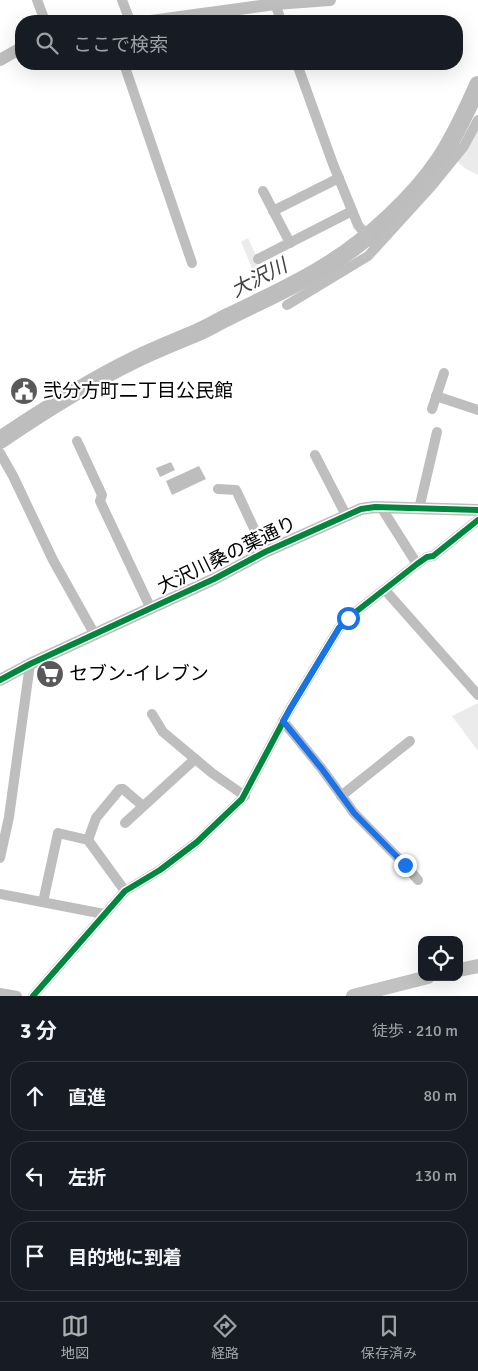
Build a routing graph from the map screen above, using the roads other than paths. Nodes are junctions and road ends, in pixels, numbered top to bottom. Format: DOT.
graph roads {
  1 [pos="37,0"];
  2 [pos="122,0"];
  3 [pos="330,0"];
  4 [pos="275,2"];
  5 [pos="43,15"];
  6 [pos="128,15"];
  7 [pos="190,15"];
  8 [pos="279,15"];
  9 [pos="15,51"];
  10 [pos="0,60"];
  11 [pos="126,70"];
  12 [pos="299,70"];
  13 [pos="478,120"];
  14 [pos="339,178"];
  15 [pos="262,191"];
  16 [pos="273,211"];
  17 [pos="352,211"];
  18 [pos="290,243"];
  19 [pos="375,245"];
  20 [pos="258,259"];
  21 [pos="192,263"];
  22 [pos="287,305"];
  23 [pos="444,373"];
  24 [pos="436,396"];
  25 [pos="432,409"];
  26 [pos="478,410"];
  27 [pos="437,432"];
  28 [pos="77,441"];
  29 [pos="0,454"];
  30 [pos="314,455"];
  31 [pos="218,489"];
  32 [pos="381,508"];
  33 [pos="419,509"];
  34 [pos="478,510"];
  35 [pos="346,515"];
  36 [pos="478,520"];
  37 [pos="265,552"];
  38 [pos="418,564"];
  39 [pos="385,590"];
  40 [pos="151,609"];
  41 [pos="95,635"];
  42 [pos="30,664"];
  43 [pos="0,680"];
  44 [pos="478,695"];
  45 [pos="152,714"];
  46 [pos="283,721"];
  47 [pos="410,741"];
  48 [pos="195,759"];
  49 [pos="245,796"];
  50 [pos="341,796"];
  51 [pos="143,806"];
  52 [pos="125,823"];
  53 [pos="88,840"];
  54 [pos="0,858"];
  55 [pos="418,880"];
  56 [pos="125,891"];
  57 [pos="0,894"];
  58 [pos="43,902"];
  59 [pos="104,914"];
  60 [pos="463,970"];
  61 [pos="477,970"];
  62 [pos="418,980"];
  63 [pos="0,993"];
  64 [pos="17,996"];
  65 [pos="33,996"];
  66 [pos="353,996"];
  1 -- 5 [label="street"];
  2 -- 6 [label="street"];
  3 -- 4 [label="street"];
  4 -- 7 [label="street"];
  4 -- 8 [label="street"];
  9 -- 10 [label="street"];
  11 -- 21 [label="street"];
  12 -- 14 [label="street"];
  13 -- 19 [label="street"];
  14 -- 16 [label="street"];
  14 -- 17 [label="street"];
  15 -- 16 [label="street"];
  16 -- 18 [label="street"];
  17 -- 18 [label="street"];
  17 -- 19 [label="street"];
  18 -- 20 [label="street"];
  19 -- 22 [label="street"];
  23 -- 24 [label="street"];
  24 -- 25 [label="street"];
  24 -- 26 [label="street"];
  27 -- 33 [label="street"];
  28 -- 40 [label="street"];
  29 -- 41 [label="street"];
  30 -- 35 [label="street"];
  31 -- 37 [label="street"];
  32 -- 33 [label="street, 大沢川桑の葉通り"];
  32 -- 35 [label="street, 大沢川桑の葉通り"];
  32 -- 38 [label="street"];
  33 -- 34 [label="street, 大沢川桑の葉通り"];
  35 -- 37 [label="street, 大沢川桑の葉通り"];
  36 -- 38 [label="street"];
  37 -- 40 [label="street, 大沢川桑の葉通り"];
  38 -- 39 [label="street"];
  39 -- 44 [label="street"];
  39 -- 46 [label="street"];
  40 -- 41 [label="street, 大沢川桑の葉通り"];
  41 -- 42 [label="street, 大沢川桑の葉通り"];
  42 -- 43 [label="street, 大沢川桑の葉通り"];
  42 -- 54 [label="street"];
  45 -- 48 [label="street"];
  46 -- 49 [label="street"];
  46 -- 50 [label="street"];
  47 -- 50 [label="street"];
  48 -- 49 [label="street"];
  48 -- 51 [label="street"];
  49 -- 56 [label="street"];
  50 -- 55 [label="street"];
  51 -- 52 [label="street"];
  51 -- 53 [label="street"];
  53 -- 56 [label="street"];
  53 -- 58 [label="street"];
  56 -- 59 [label="street"];
  57 -- 58 [label="street"];
  58 -- 59 [label="street"];
  59 -- 65 [label="street"];
  60 -- 61 [label="main road"];
  62 -- 66 [label="main road"];
  63 -- 64 [label="street"];
}
